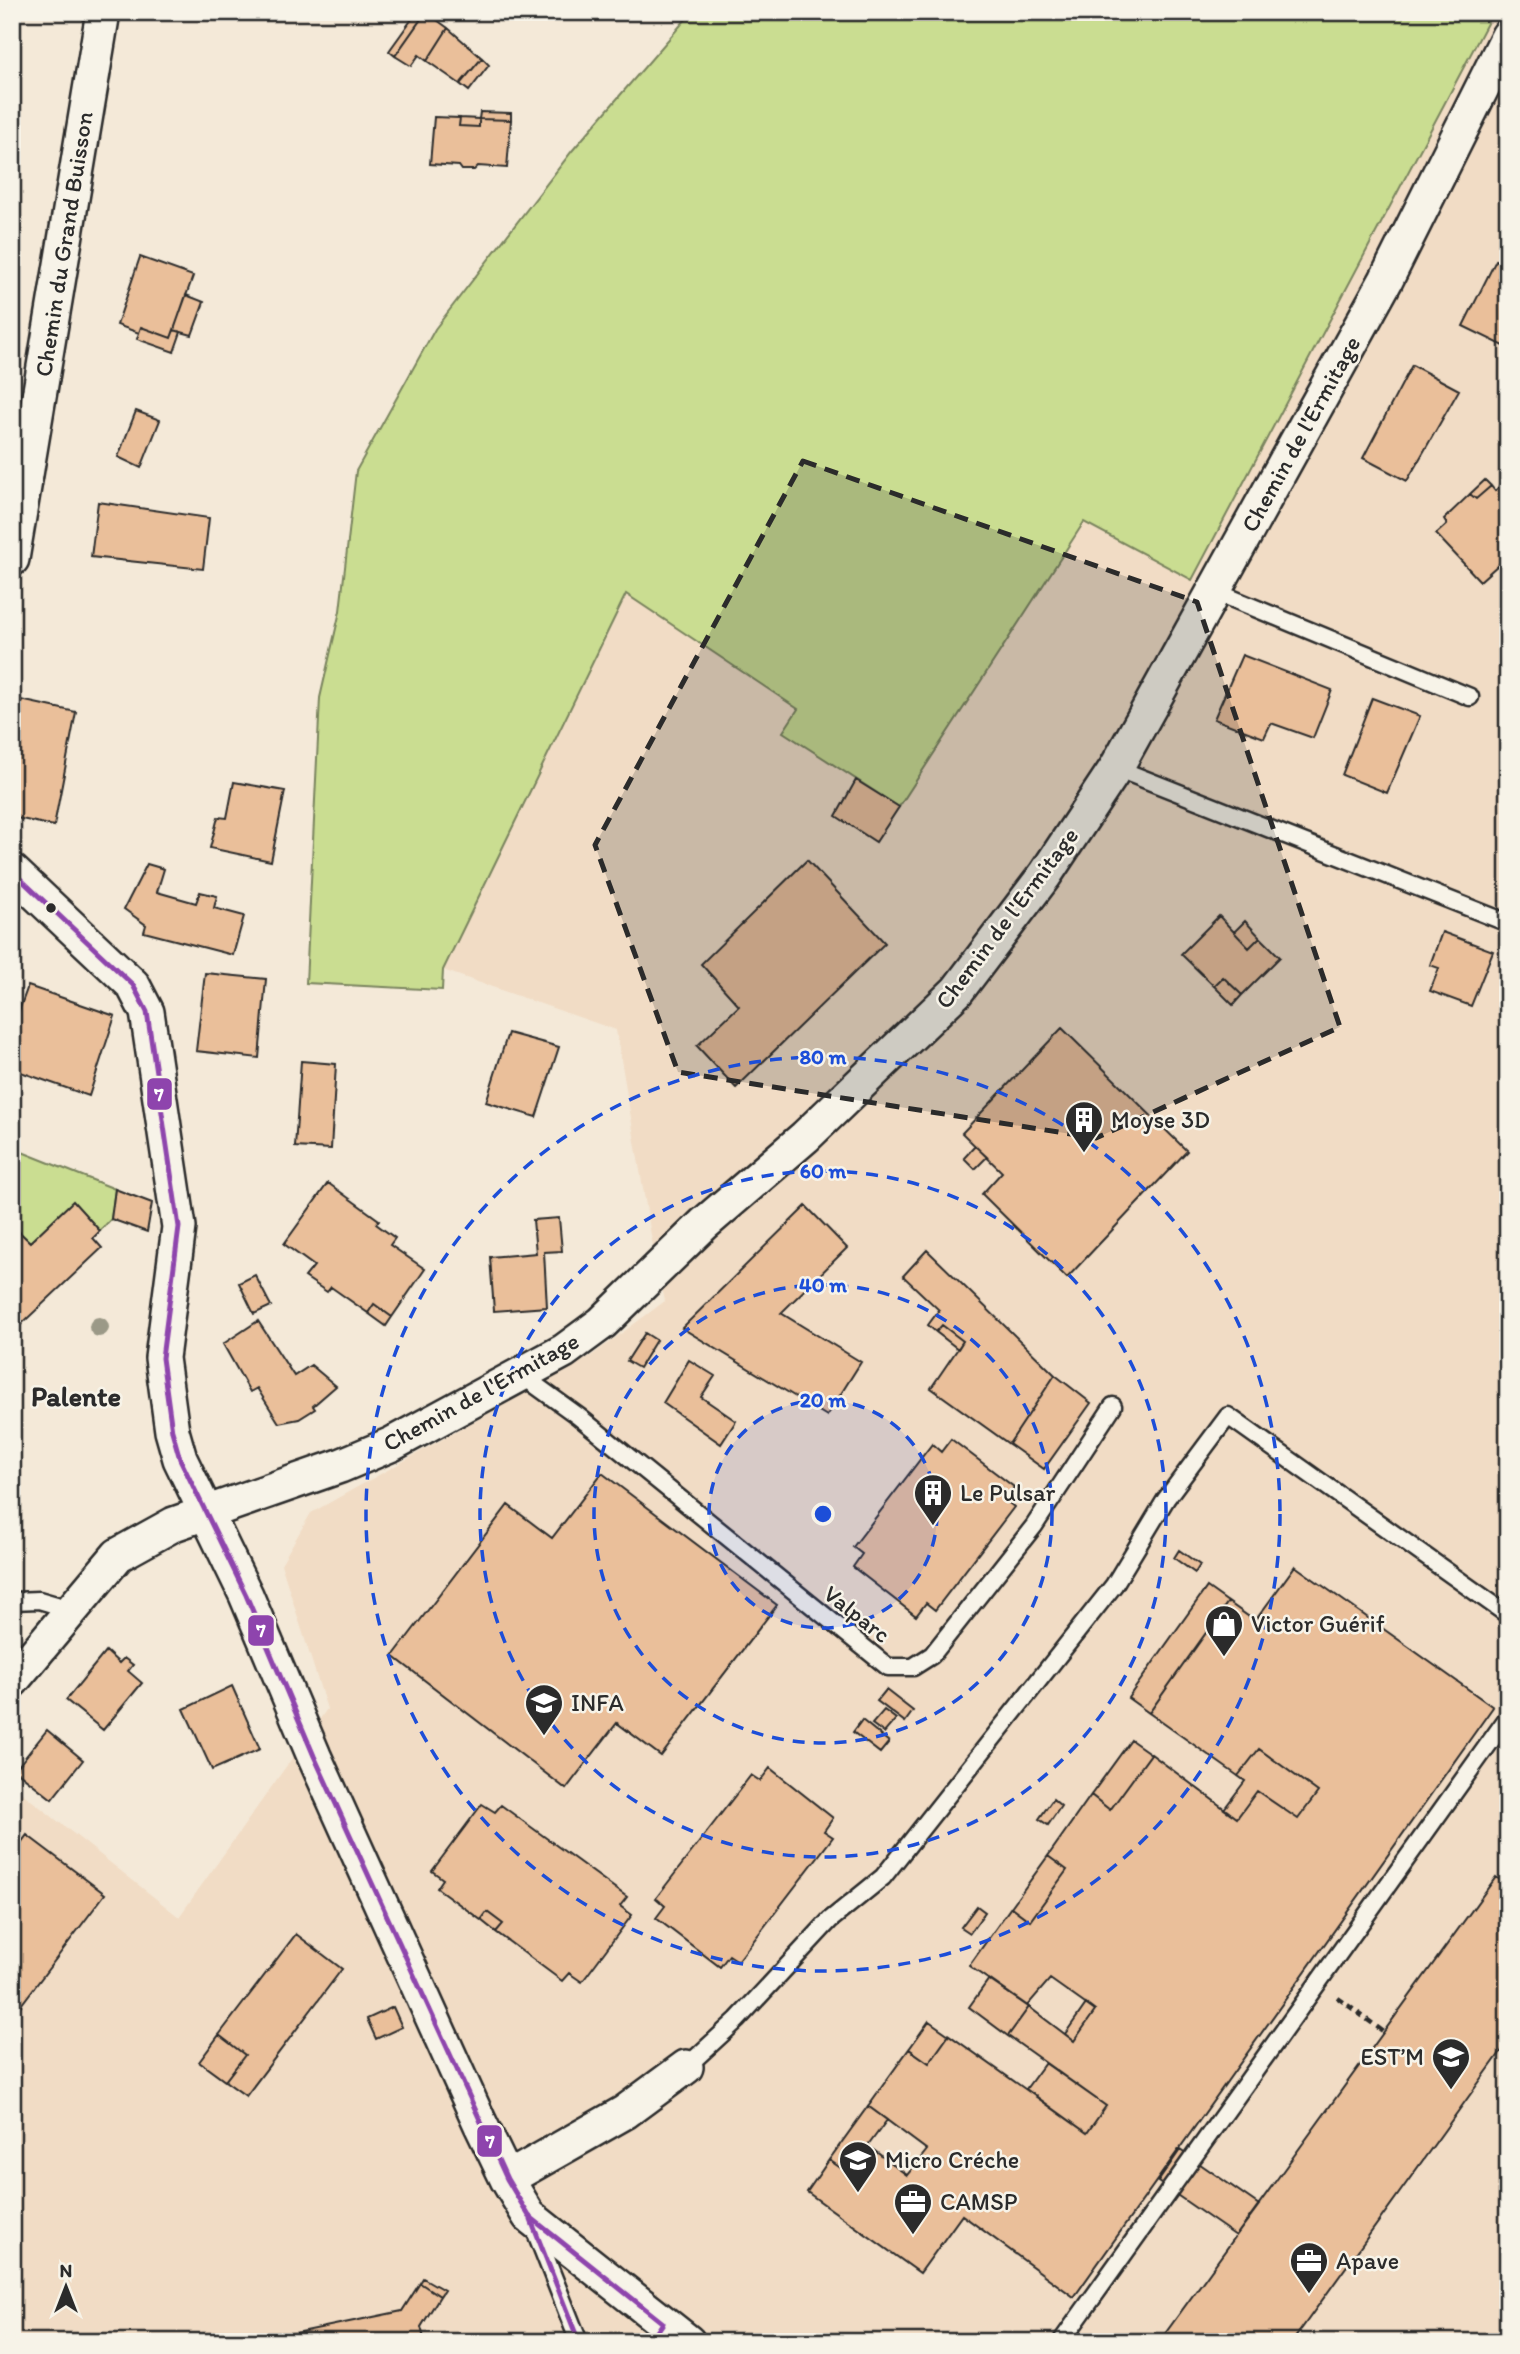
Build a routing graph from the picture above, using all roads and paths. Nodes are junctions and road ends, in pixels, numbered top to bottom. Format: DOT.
graph roads {
  1 [pos="103,12"];
  2 [pos="1508,36"];
  3 [pos="12,559"];
  4 [pos="1214,591"];
  5 [pos="1469,696"];
  6 [pos="1116,768"];
  7 [pos="12,871"];
  8 [pos="1508,923"];
  9 [pos="520,1374"];
  10 [pos="1113,1406"];
  11 [pos="206,1512"];
  12 [pos="12,1601"];
  13 [pos="70,1609"];
  14 [pos="1508,1615"];
  15 [pos="12,1681"];
  16 [pos="1508,1717"];
  17 [pos="1318,1983"];
  18 [pos="1384,2032"];
  19 [pos="686,2067"];
  20 [pos="507,2179"];
  21 [pos="529,2216"];
  22 [pos="667,2336"];
  23 [pos="579,2342"];
  24 [pos="1061,2342"];
  1 -- 3 [label="street, Chemin du Grand Buisson"];
  2 -- 4 [label="street, Chemin de l'Ermitage"];
  4 -- 5 [label="lane"];
  4 -- 6 [label="street, Chemin de l'Ermitage"];
  6 -- 8 [label="lane"];
  6 -- 9 [label="street, Chemin de l'Ermitage"];
  7 -- 11 [label="street"];
  9 -- 10 [label="lane, Valparc"];
  9 -- 11 [label="street, Chemin de l'Ermitage"];
  11 -- 13 [label="street, Chemin de l'Ermitage"];
  11 -- 20 [label="street"];
  12 -- 13 [label="lane"];
  13 -- 15 [label="street, Chemin de l'Ermitage"];
  14 -- 19 [label="lane"];
  16 -- 17 [label="lane"];
  17 -- 18 [label="path"];
  17 -- 24 [label="lane"];
  19 -- 20 [label="street"];
  20 -- 21 [label="street"];
  21 -- 22 [label="street"];
  21 -- 23 [label="lane"];
}
